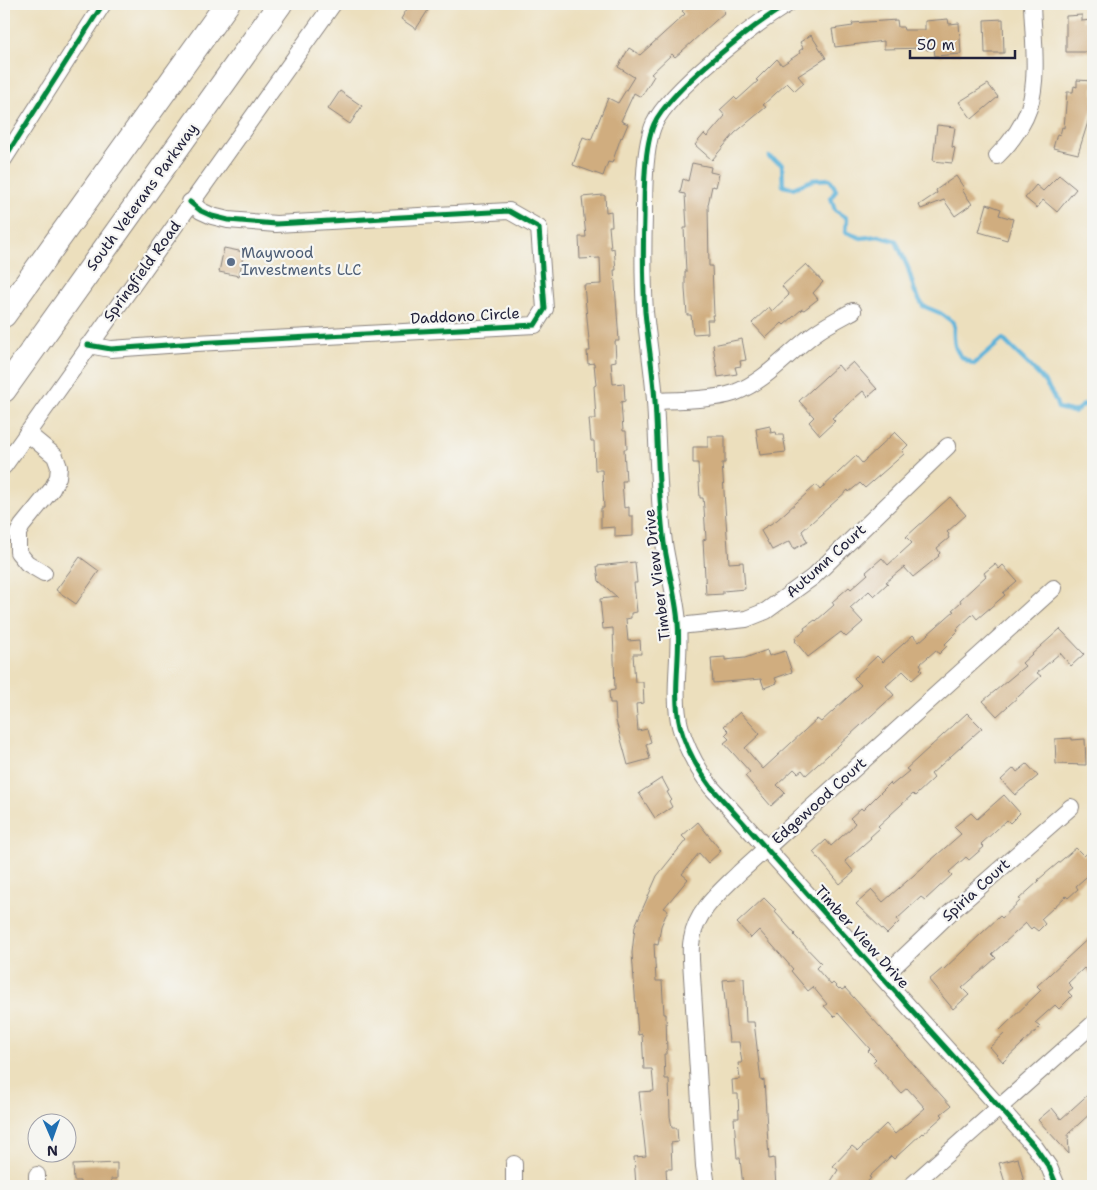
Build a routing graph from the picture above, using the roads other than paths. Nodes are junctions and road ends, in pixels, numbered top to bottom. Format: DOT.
graph roads {
  1 [pos="103,4"];
  2 [pos="227,4"];
  3 [pos="280,4"];
  4 [pos="333,4"];
  5 [pos="788,4"];
  6 [pos="1032,4"];
  7 [pos="998,156"];
  8 [pos="4,159"];
  9 [pos="190,202"];
  10 [pos="853,311"];
  11 [pos="4,315"];
  12 [pos="88,345"];
  13 [pos="4,390"];
  14 [pos="655,401"];
  15 [pos="27,433"];
  16 [pos="948,446"];
  17 [pos="4,466"];
  18 [pos="44,573"];
  19 [pos="1054,588"];
  20 [pos="679,626"];
  21 [pos="1071,807"];
  22 [pos="766,849"];
  23 [pos="883,976"];
  24 [pos="1093,1024"];
  25 [pos="1000,1108"];
  26 [pos="514,1164"];
  27 [pos="514,1186"];
  28 [pos="707,1186"];
  29 [pos="911,1186"];
  30 [pos="1058,1186"];
  1 -- 8 [label="street"];
  2 -- 11 [label="highway"];
  3 -- 13 [label="highway, South Veterans Parkway"];
  4 -- 9 [label="street, Springfield Road"];
  5 -- 14 [label="street, Timber View Drive"];
  6 -- 7 [label="street"];
  9 -- 12 [label="street, Springfield Road"];
  9 -- 12 [label="street, Daddono Circle"];
  10 -- 14 [label="street"];
  12 -- 15 [label="street, Springfield Road"];
  14 -- 20 [label="street, Timber View Drive"];
  15 -- 17 [label="street, Springfield Road"];
  15 -- 18 [label="street"];
  16 -- 20 [label="street, Autumn Court"];
  19 -- 22 [label="street, Edgewood Court"];
  20 -- 22 [label="street, Timber View Drive"];
  21 -- 23 [label="street, Spiria Court"];
  22 -- 23 [label="street, Timber View Drive"];
  22 -- 28 [label="street, Edgewood Court"];
  23 -- 25 [label="street, Timber View Drive"];
  24 -- 25 [label="street"];
  25 -- 29 [label="street"];
  25 -- 30 [label="street, Timber View Drive"];
  26 -- 27 [label="street"];
}
